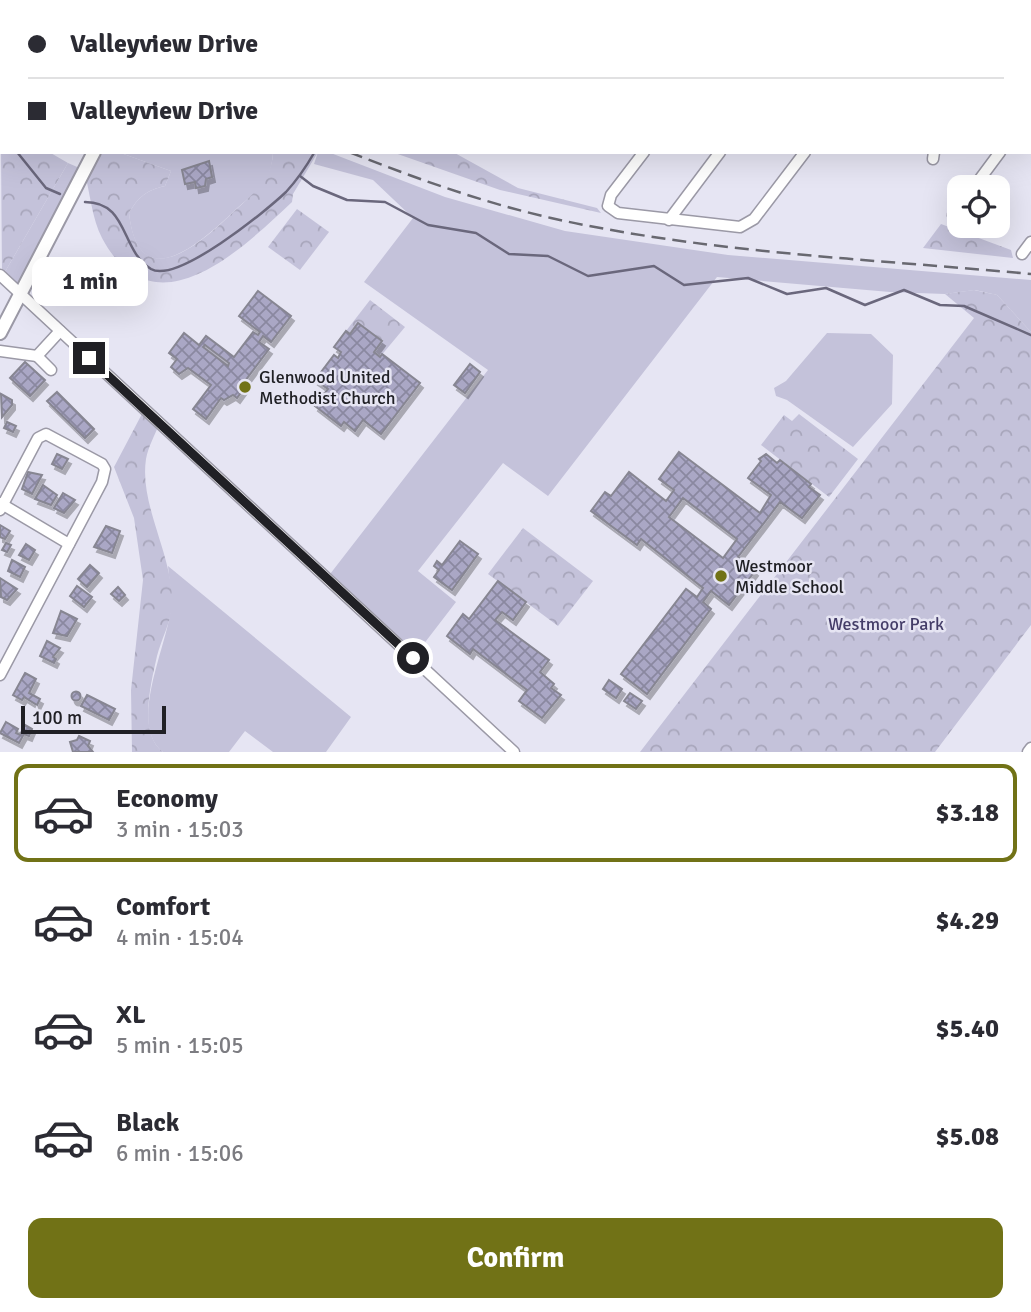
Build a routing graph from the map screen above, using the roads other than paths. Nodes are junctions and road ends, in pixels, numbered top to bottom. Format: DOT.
graph roads {
  1 [pos="93,154"];
  2 [pos="642,154"];
  3 [pos="718,154"];
  4 [pos="803,154"];
  5 [pos="999,154"];
  6 [pos="983,175"];
  7 [pos="669,220"];
  8 [pos="1031,242"];
  9 [pos="1026,254"];
  10 [pos="0,275"];
  11 [pos="21,296"];
  12 [pos="60,331"];
  13 [pos="0,333"];
  14 [pos="0,351"];
  15 [pos="37,356"];
  16 [pos="51,370"];
  17 [pos="1,506"];
  18 [pos="69,544"];
  19 [pos="0,675"];
  20 [pos="514,752"];
  1 -- 11 [label="main road"];
  2 -- 7 [label="street"];
  3 -- 7 [label="street"];
  4 -- 7 [label="street"];
  5 -- 6 [label="street"];
  8 -- 9 [label="street"];
  10 -- 11 [label="street"];
  11 -- 12 [label="street"];
  11 -- 13 [label="main road"];
  12 -- 15 [label="street"];
  12 -- 20 [label="street"];
  14 -- 15 [label="street"];
  15 -- 16 [label="street"];
  17 -- 18 [label="street"];
  17 -- 18 [label="street"];
  18 -- 19 [label="street"];
}
